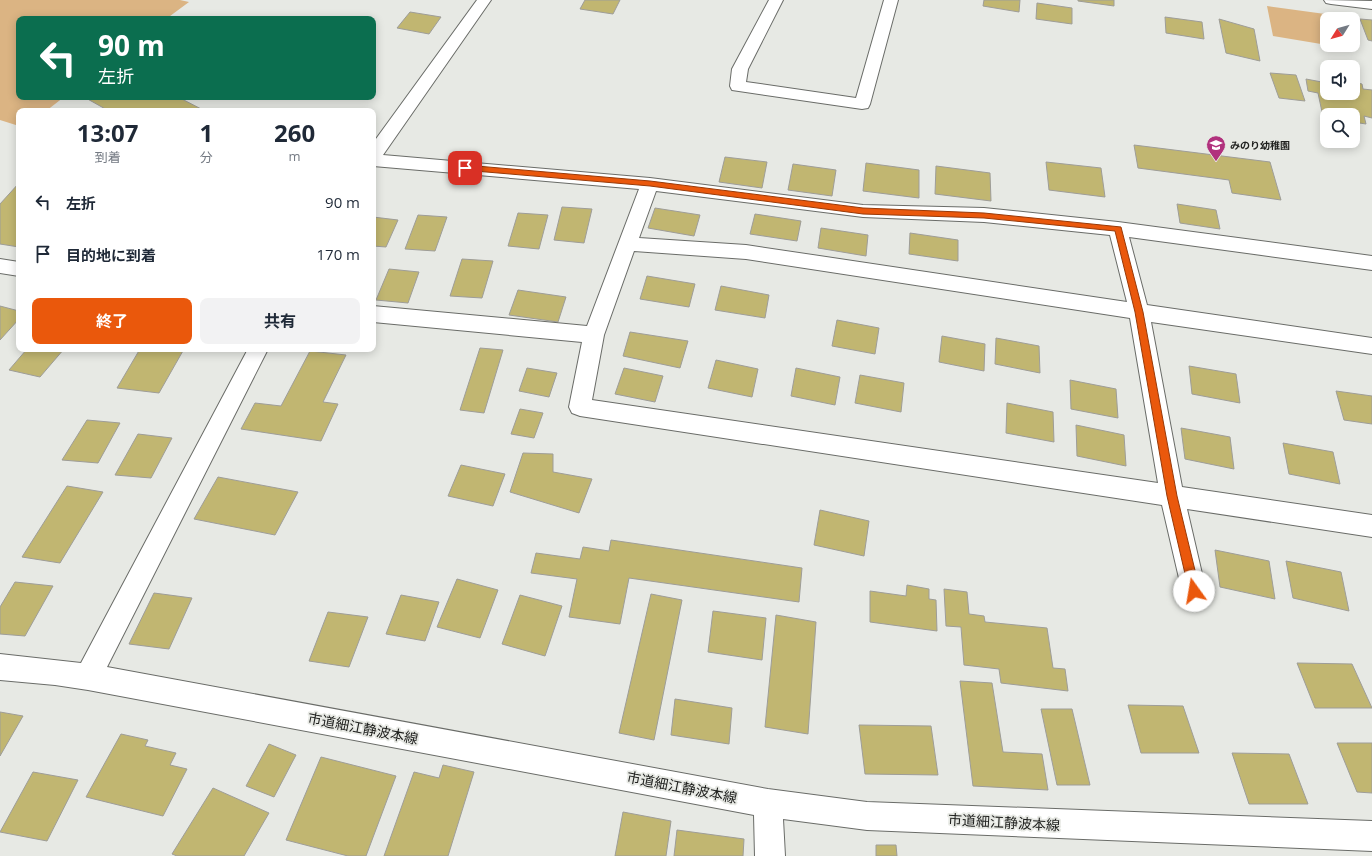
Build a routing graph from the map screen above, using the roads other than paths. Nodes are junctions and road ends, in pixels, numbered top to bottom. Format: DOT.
graph roads {
  1 [pos="484,0"];
  2 [pos="776,0"];
  3 [pos="891,0"];
  4 [pos="1331,0"];
  5 [pos="1372,5"];
  6 [pos="376,152"];
  7 [pos="376,160"];
  8 [pos="650,184"];
  9 [pos="1118,229"];
  10 [pos="628,244"];
  11 [pos="1372,263"];
  12 [pos="0,266"];
  13 [pos="16,269"];
  14 [pos="1139,312"];
  15 [pos="376,314"];
  16 [pos="594,335"];
  17 [pos="1372,346"];
  18 [pos="256,352"];
  19 [pos="1172,496"];
  20 [pos="1372,526"];
  21 [pos="1194,591"];
  22 [pos="0,667"];
  23 [pos="88,677"];
  24 [pos="768,803"];
  25 [pos="1372,836"];
  26 [pos="770,856"];
  1 -- 6 [label="street"];
  2 -- 3 [label="street"];
  4 -- 5 [label="street"];
  7 -- 8 [label="street"];
  8 -- 9 [label="street"];
  8 -- 10 [label="street"];
  9 -- 11 [label="street"];
  9 -- 14 [label="street"];
  10 -- 14 [label="street"];
  10 -- 16 [label="street"];
  12 -- 13 [label="street"];
  14 -- 17 [label="street"];
  14 -- 19 [label="street"];
  15 -- 16 [label="street"];
  16 -- 19 [label="street"];
  18 -- 23 [label="street"];
  19 -- 20 [label="street"];
  19 -- 21 [label="street"];
  22 -- 23 [label="street, 市道細江静波本線"];
  23 -- 24 [label="street, 市道細江静波本線"];
  24 -- 25 [label="street, 市道細江静波本線"];
  24 -- 26 [label="street"];
}
